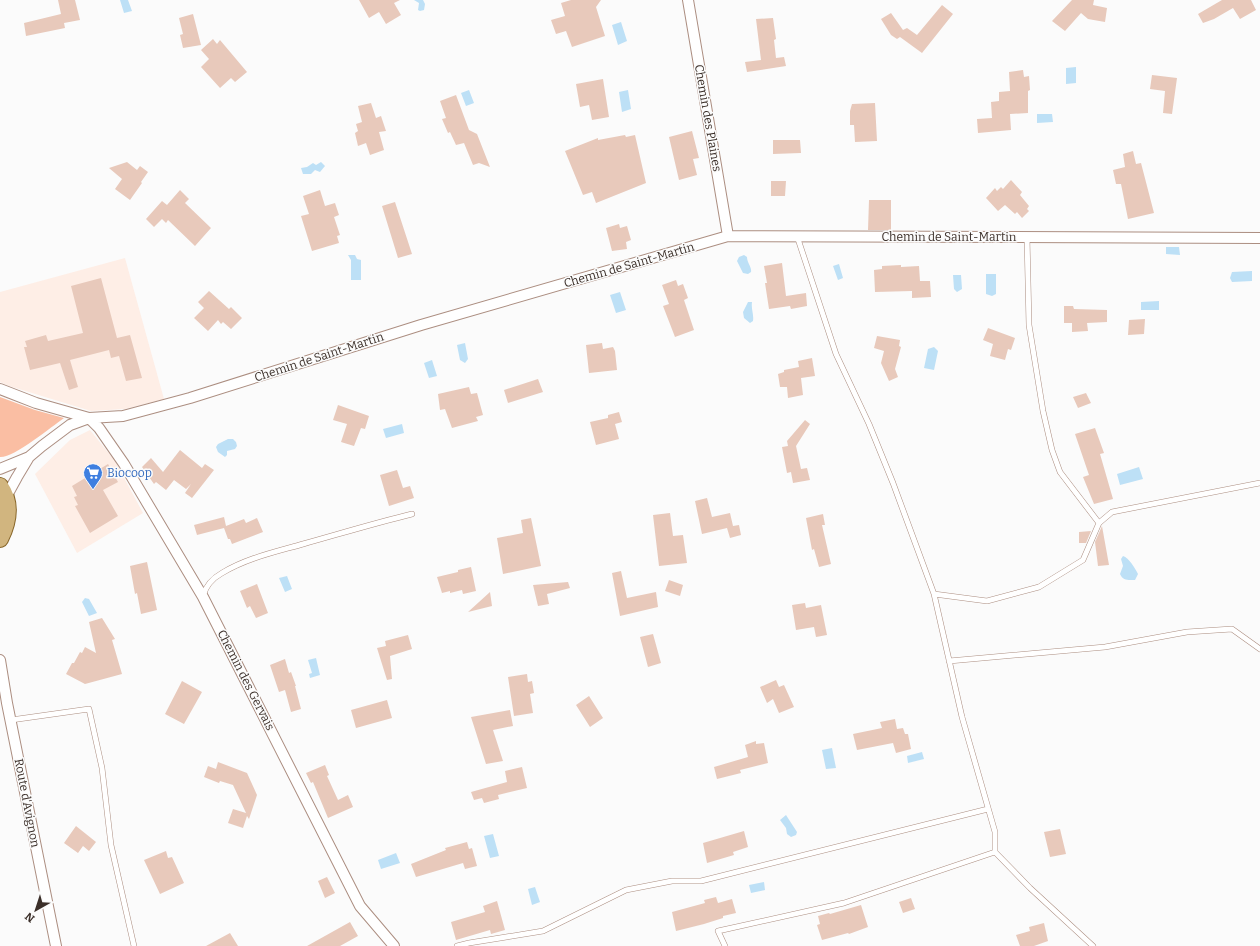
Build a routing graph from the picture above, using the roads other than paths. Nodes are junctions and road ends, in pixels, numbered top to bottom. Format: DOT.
graph roads {
  1 [pos="688,0"];
  2 [pos="728,236"];
  3 [pos="796,236"];
  4 [pos="1027,237"];
  5 [pos="1260,238"];
  6 [pos="0,389"];
  7 [pos="90,418"];
  8 [pos="29,457"];
  9 [pos="0,469"];
  10 [pos="1260,483"];
  11 [pos="3,492"];
  12 [pos="412,514"];
  13 [pos="1099,523"];
  14 [pos="0,539"];
  15 [pos="934,594"];
  16 [pos="203,596"];
  17 [pos="1260,649"];
  18 [pos="0,660"];
  19 [pos="949,660"];
  20 [pos="4,703"];
  21 [pos="11,720"];
  22 [pos="988,809"];
  23 [pos="995,852"];
  24 [pos="56,946"];
  25 [pos="134,946"];
  26 [pos="394,946"];
  27 [pos="457,946"];
  28 [pos="725,946"];
  29 [pos="1093,946"];
  1 -- 2 [label="street, Chemin des Plaines"];
  2 -- 3 [label="street, Chemin de Saint-Martin"];
  2 -- 7 [label="street, Chemin de Saint-Martin"];
  3 -- 4 [label="street, Chemin de Saint-Martin"];
  3 -- 15 [label="lane"];
  4 -- 5 [label="street, Chemin de Saint-Martin"];
  4 -- 13 [label="lane"];
  6 -- 7 [label="street"];
  7 -- 8 [label="street, Chemin de Saint-Martin"];
  7 -- 16 [label="street, Chemin des Gervais"];
  8 -- 9 [label="street, Chemin de Saint-Martin"];
  8 -- 11 [label="street, Chemin de Saint-Martin"];
  10 -- 13 [label="lane"];
  11 -- 14 [label="main road"];
  12 -- 16 [label="lane"];
  13 -- 15 [label="lane"];
  15 -- 19 [label="lane"];
  16 -- 26 [label="street, Chemin des Gervais"];
  17 -- 19 [label="lane"];
  18 -- 20 [label="street, Route d'Avignon"];
  19 -- 22 [label="lane"];
  20 -- 21 [label="street, Route d'Avignon"];
  21 -- 24 [label="street, Route d'Avignon"];
  21 -- 25 [label="lane"];
  22 -- 23 [label="lane"];
  22 -- 27 [label="lane"];
  23 -- 28 [label="lane"];
  23 -- 29 [label="lane"];
}
